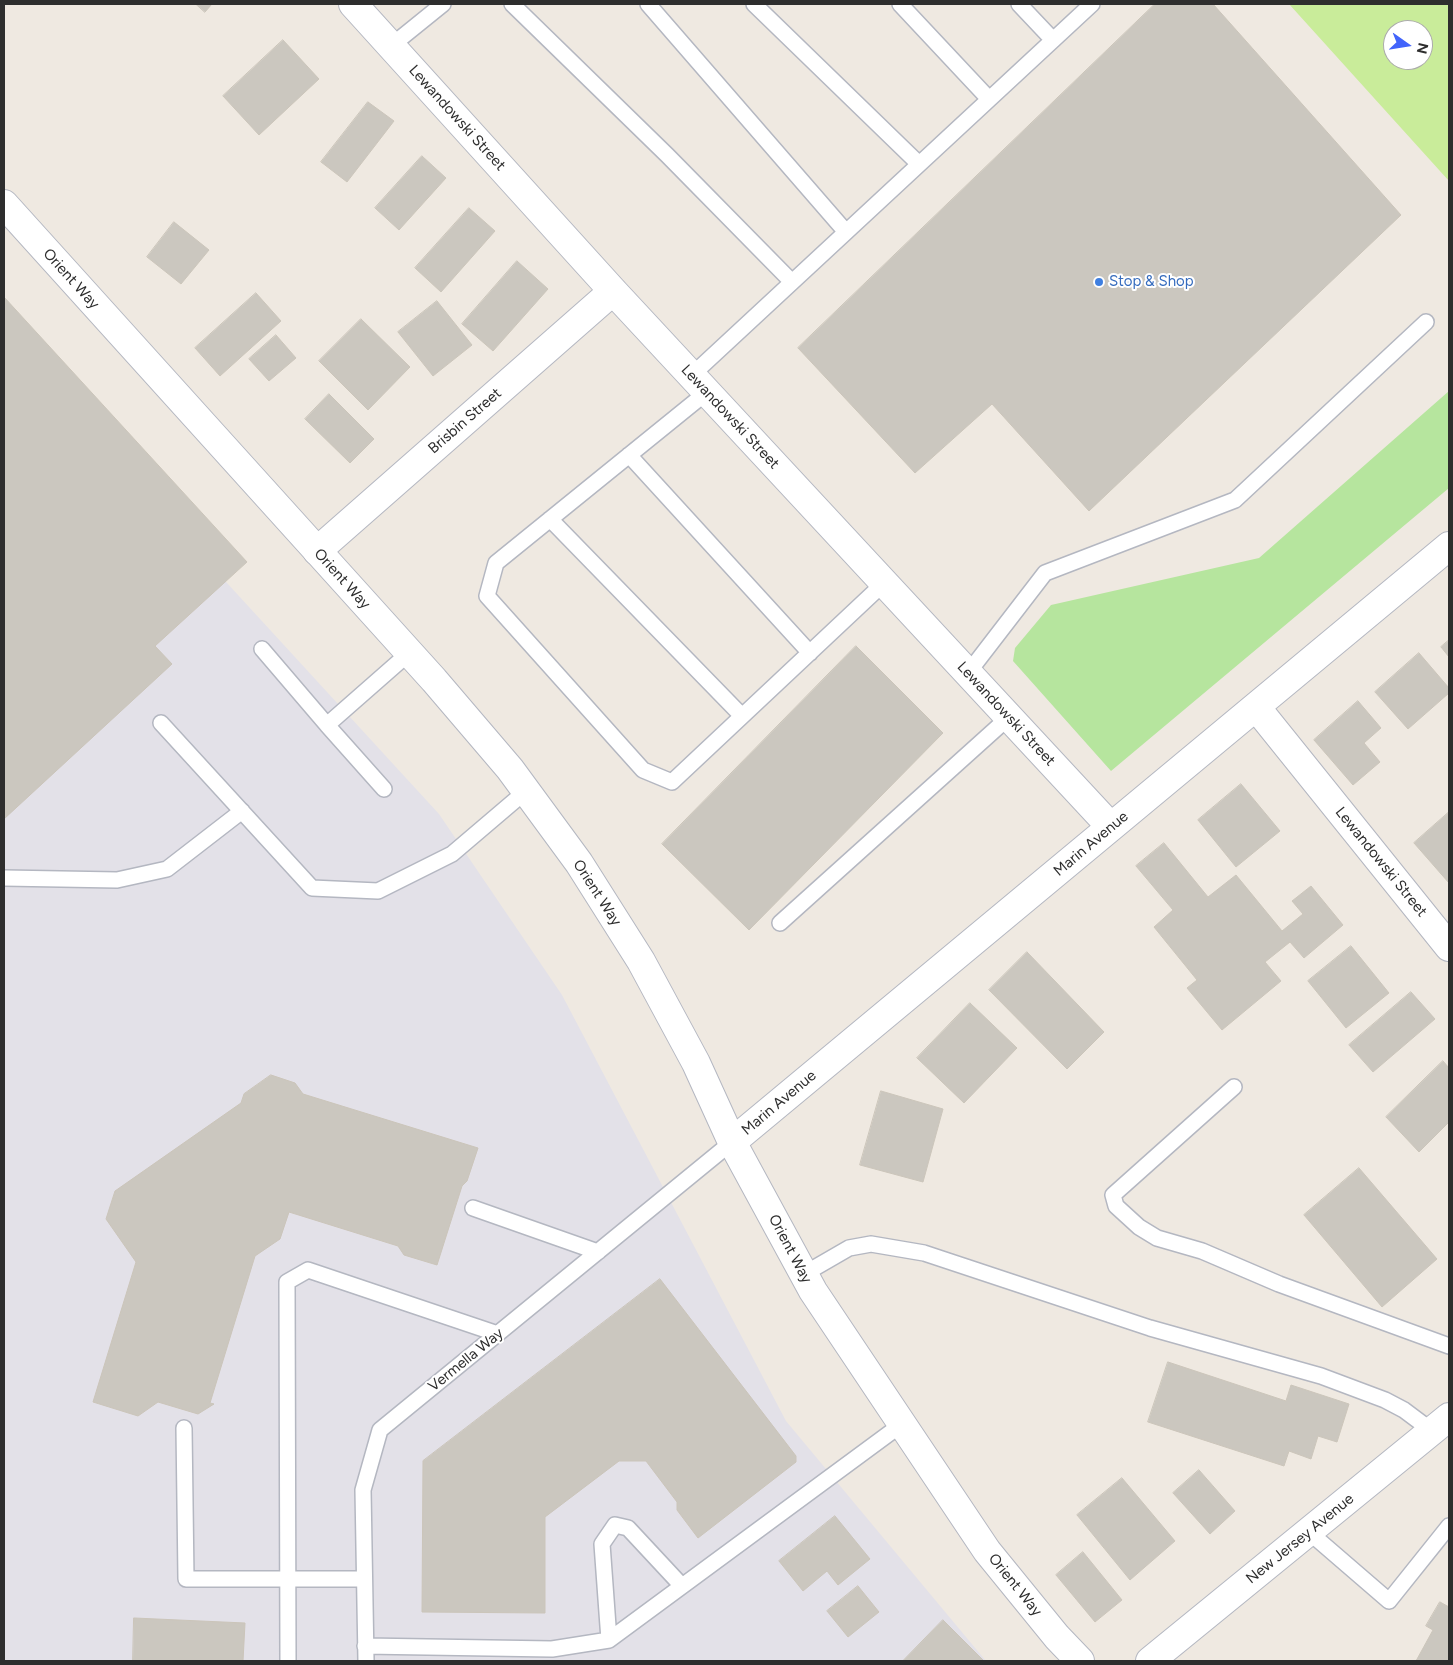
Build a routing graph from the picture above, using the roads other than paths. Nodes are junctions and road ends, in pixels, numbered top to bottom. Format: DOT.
graph roads {
  1 [pos="353,4"];
  2 [pos="443,4"];
  3 [pos="512,4"];
  4 [pos="648,4"];
  5 [pos="754,4"];
  6 [pos="900,4"];
  7 [pos="1019,4"];
  8 [pos="1092,4"];
  9 [pos="1053,40"];
  10 [pos="392,46"];
  11 [pos="989,99"];
  12 [pos="919,164"];
  13 [pos="4,204"];
  14 [pos="846,232"];
  15 [pos="792,282"];
  16 [pos="613,291"];
  17 [pos="1426,322"];
  18 [pos="699,384"];
  19 [pos="629,455"];
  20 [pos="550,519"];
  21 [pos="1449,546"];
  22 [pos="317,550"];
  23 [pos="884,583"];
  24 [pos="262,649"];
  25 [pos="409,653"];
  26 [pos="810,653"];
  27 [pos="968,673"];
  28 [pos="1256,707"];
  29 [pos="742,716"];
  30 [pos="1009,717"];
  31 [pos="161,723"];
  32 [pos="327,724"];
  33 [pos="384,789"];
  34 [pos="526,791"];
  35 [pos="242,811"];
  36 [pos="1111,827"];
  37 [pos="4,878"];
  38 [pos="780,923"];
  39 [pos="1449,947"];
  40 [pos="1234,1087"];
  41 [pos="732,1142"];
  42 [pos="473,1208"];
  43 [pos="598,1252"];
  44 [pos="804,1274"];
  45 [pos="498,1334"];
  46 [pos="1449,1346"];
  47 [pos="902,1424"];
  48 [pos="1440,1424"];
  49 [pos="184,1428"];
  50 [pos="1449,1526"];
  51 [pos="1309,1532"];
  52 [pos="287,1579"];
  53 [pos="364,1579"];
  54 [pos="682,1586"];
  55 [pos="609,1640"];
  56 [pos="365,1646"];
  57 [pos="288,1661"];
  58 [pos="366,1661"];
  59 [pos="1080,1661"];
  60 [pos="1150,1661"];
  1 -- 10 [label="street, Lewandowski Street"];
  2 -- 10 [label="lane"];
  3 -- 15 [label="lane"];
  4 -- 14 [label="lane"];
  5 -- 12 [label="lane"];
  6 -- 11 [label="lane"];
  7 -- 9 [label="lane"];
  8 -- 9 [label="lane"];
  9 -- 11 [label="lane"];
  10 -- 16 [label="street, Lewandowski Street"];
  11 -- 12 [label="lane"];
  12 -- 14 [label="lane"];
  13 -- 22 [label="street, Orient Way"];
  14 -- 15 [label="lane"];
  15 -- 18 [label="lane"];
  16 -- 18 [label="street, Lewandowski Street"];
  16 -- 22 [label="street, Brisbin Street"];
  17 -- 27 [label="lane"];
  18 -- 19 [label="lane"];
  18 -- 23 [label="street, Lewandowski Street"];
  19 -- 20 [label="lane"];
  19 -- 26 [label="lane"];
  20 -- 29 [label="lane"];
  20 -- 29 [label="lane"];
  21 -- 28 [label="street, Marin Avenue"];
  22 -- 25 [label="street, Orient Way"];
  23 -- 26 [label="lane"];
  23 -- 27 [label="street, Lewandowski Street"];
  24 -- 32 [label="lane"];
  25 -- 32 [label="lane"];
  25 -- 34 [label="street, Orient Way"];
  26 -- 29 [label="lane"];
  27 -- 30 [label="street, Lewandowski Street"];
  28 -- 36 [label="street, Marin Avenue"];
  28 -- 39 [label="street, Lewandowski Street"];
  30 -- 36 [label="street, Lewandowski Street"];
  30 -- 38 [label="lane"];
  31 -- 35 [label="lane"];
  32 -- 33 [label="lane"];
  34 -- 35 [label="lane"];
  34 -- 41 [label="street, Orient Way"];
  35 -- 37 [label="lane"];
  36 -- 41 [label="street, Marin Avenue"];
  40 -- 46 [label="lane"];
  41 -- 43 [label="lane, Vermella Way"];
  41 -- 44 [label="street, Orient Way"];
  42 -- 43 [label="lane"];
  43 -- 45 [label="lane, Vermella Way"];
  44 -- 47 [label="street, Orient Way"];
  44 -- 48 [label="lane"];
  45 -- 52 [label="lane"];
  45 -- 53 [label="lane, Vermella Way"];
  47 -- 54 [label="lane"];
  47 -- 59 [label="street, Orient Way"];
  48 -- 51 [label="street, New Jersey Avenue"];
  49 -- 52 [label="lane"];
  50 -- 51 [label="lane"];
  51 -- 60 [label="street, New Jersey Avenue"];
  52 -- 53 [label="lane"];
  52 -- 57 [label="lane"];
  53 -- 56 [label="lane, Vermella Way"];
  54 -- 55 [label="lane"];
  54 -- 55 [label="lane"];
  55 -- 56 [label="lane"];
  56 -- 58 [label="lane, Vermella Way"];
}
